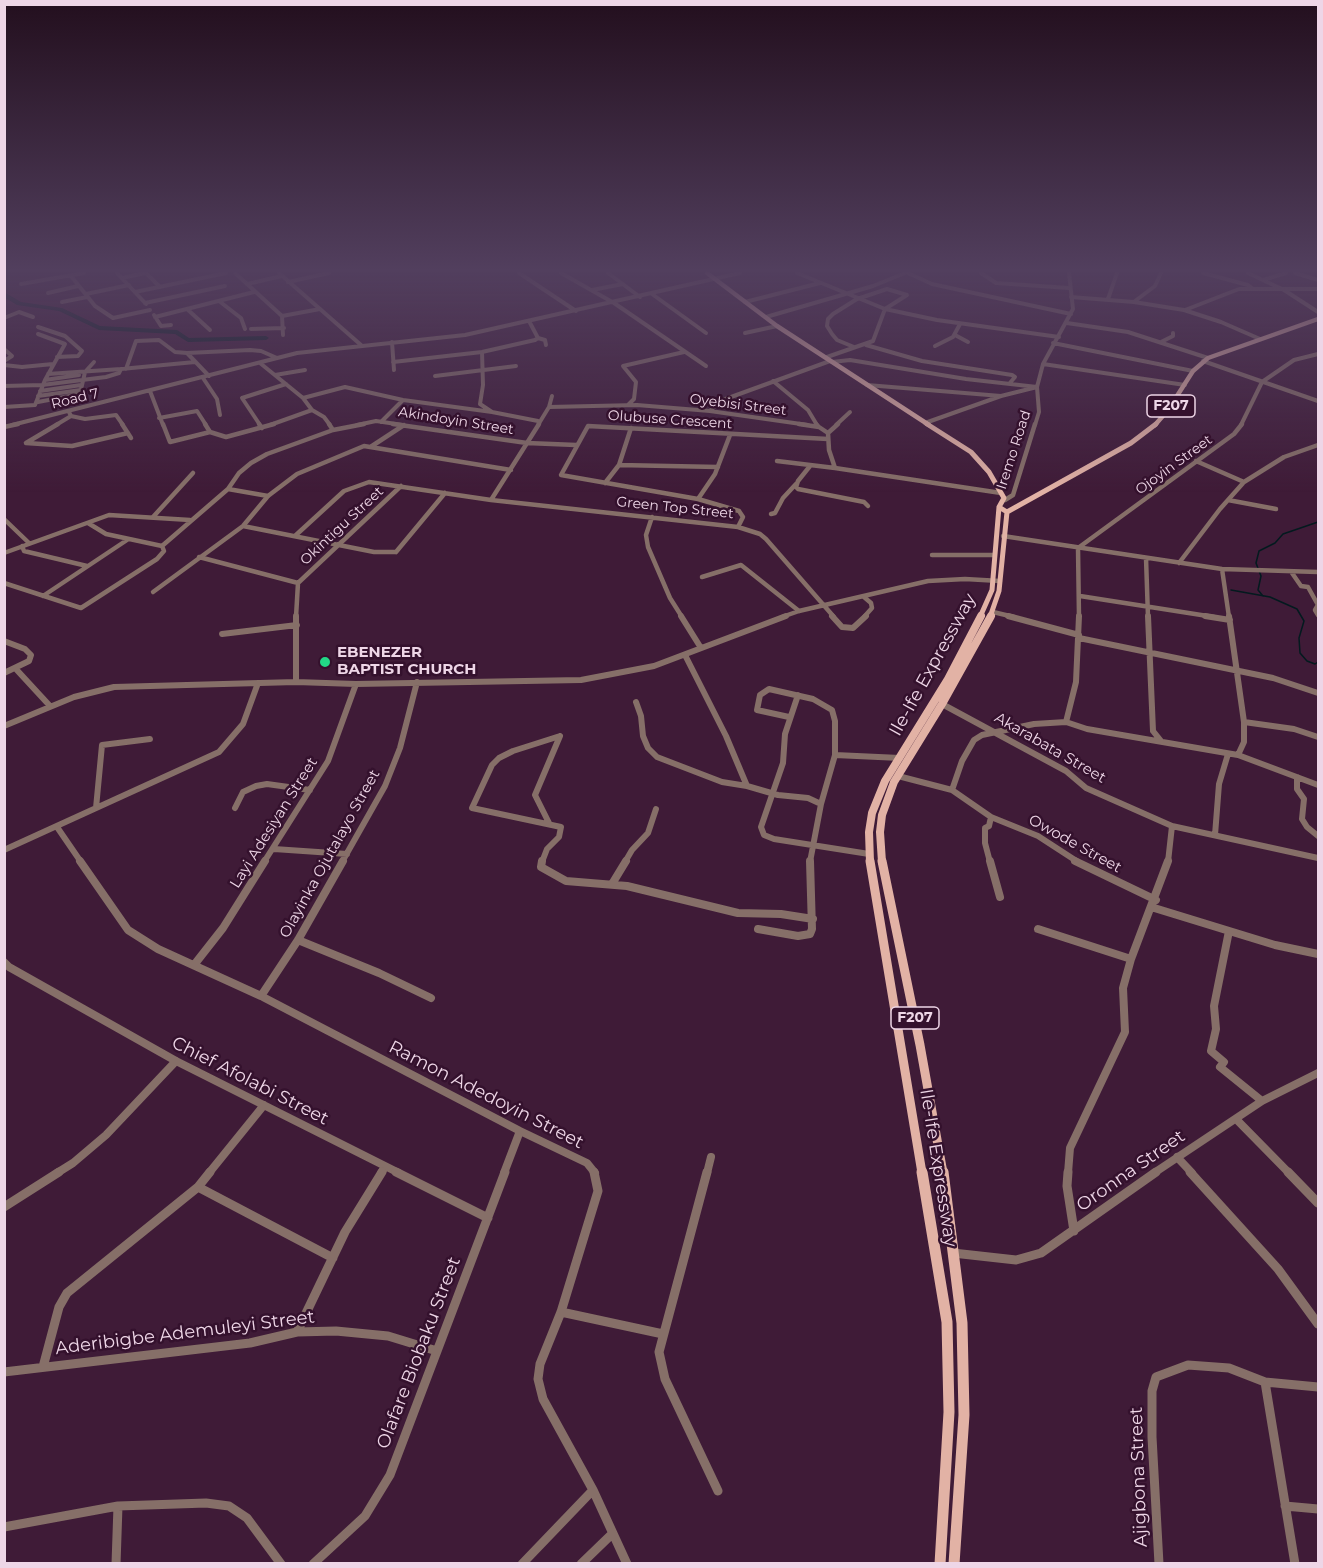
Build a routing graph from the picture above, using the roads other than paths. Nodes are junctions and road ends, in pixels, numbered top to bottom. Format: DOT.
graph roads {
  1 [pos="64,346"];
  2 [pos="75,346"];
  3 [pos="134,346"];
  4 [pos="170,346"];
  5 [pos="353,346"];
  6 [pos="393,346"];
  7 [pos="505,346"];
  8 [pos="676,346"];
  9 [pos="808,346"];
  10 [pos="857,346"];
  11 [pos="872,346"];
  12 [pos="1051,346"];
  13 [pos="1069,346"];
  14 [pos="1170,346"];
  15 [pos="1241,346"];
  16 [pos="854,347"];
  17 [pos="4,348"];
  18 [pos="482,352"];
  19 [pos="684,352"];
  20 [pos="187,353"];
  21 [pos="1318,354"];
  22 [pos="57,357"];
  23 [pos="277,358"];
  24 [pos="830,360"];
  25 [pos="1205,360"];
  26 [pos="94,362"];
  27 [pos="195,362"];
  28 [pos="393,362"];
  29 [pos="4,363"];
  30 [pos="260,363"];
  31 [pos="53,364"];
  32 [pos="1043,364"];
  33 [pos="516,366"];
  34 [pos="706,366"];
  35 [pos="124,369"];
  36 [pos="305,370"];
  37 [pos="394,370"];
  38 [pos="483,371"];
  39 [pos="1194,371"];
  40 [pos="48,374"];
  41 [pos="84,375"];
  42 [pos="275,375"];
  43 [pos="209,376"];
  44 [pos="435,376"];
  45 [pos="203,378"];
  46 [pos="45,380"];
  47 [pos="773,381"];
  48 [pos="1262,382"];
  49 [pos="286,384"];
  50 [pos="1009,384"];
  51 [pos="867,385"];
  52 [pos="1185,385"];
  53 [pos="4,386"];
  54 [pos="1037,387"];
  55 [pos="81,388"];
  56 [pos="40,390"];
  57 [pos="150,391"];
  58 [pos="552,396"];
  59 [pos="1001,396"];
  60 [pos="303,398"];
  61 [pos="403,400"];
  62 [pos="1318,401"];
  63 [pos="36,403"];
  64 [pos="628,405"];
  65 [pos="4,407"];
  66 [pos="549,407"];
  67 [pos="312,410"];
  68 [pos="492,411"];
  69 [pos="710,411"];
  70 [pos="850,412"];
  71 [pos="70,414"];
  72 [pos="220,415"];
  73 [pos="41,418"];
  74 [pos="159,418"];
  75 [pos="538,421"];
  76 [pos="381,422"];
  77 [pos="925,423"];
  78 [pos="404,424"];
  79 [pos="4,427"];
  80 [pos="819,427"];
  81 [pos="262,428"];
  82 [pos="632,428"];
  83 [pos="333,429"];
  84 [pos="128,432"];
  85 [pos="210,432"];
  86 [pos="828,433"];
  87 [pos="730,435"];
  88 [pos="131,438"];
  89 [pos="828,439"];
  90 [pos="527,443"];
  91 [pos="576,445"];
  92 [pos="371,446"];
  93 [pos="1318,446"];
  94 [pos="777,461"];
  95 [pos="1196,461"];
  96 [pos="619,465"];
  97 [pos="810,466"];
  98 [pos="717,467"];
  99 [pos="835,468"];
  100 [pos="511,470"];
  101 [pos="193,473"];
  102 [pos="798,481"];
  103 [pos="1244,482"];
  104 [pos="604,483"];
  105 [pos="401,486"];
  106 [pos="228,489"];
  107 [pos="808,491"];
  108 [pos="788,492"];
  109 [pos="445,493"];
  110 [pos="1001,493"];
  111 [pos="268,496"];
  112 [pos="698,498"];
  113 [pos="491,500"];
  114 [pos="1228,500"];
  115 [pos="1005,504"];
  116 [pos="1023,504"];
  117 [pos="868,506"];
  118 [pos="1276,509"];
  119 [pos="771,514"];
  120 [pos="153,517"];
  121 [pos="652,517"];
  122 [pos="4,519"];
  123 [pos="190,520"];
  124 [pos="88,523"];
  125 [pos="243,526"];
  126 [pos="738,527"];
  127 [pos="296,535"];
  128 [pos="1003,536"];
  129 [pos="127,540"];
  130 [pos="29,543"];
  131 [pos="340,544"];
  132 [pos="22,546"];
  133 [pos="162,546"];
  134 [pos="1078,548"];
  135 [pos="4,553"];
  136 [pos="932,555"];
  137 [pos="994,555"];
  138 [pos="199,557"];
  139 [pos="1146,558"];
  140 [pos="1179,563"];
  141 [pos="87,566"];
  142 [pos="1222,569"];
  143 [pos="1318,572"];
  144 [pos="1292,573"];
  145 [pos="702,577"];
  146 [pos="996,580"];
  147 [pos="4,583"];
  148 [pos="298,583"];
  149 [pos="153,592"];
  150 [pos="44,596"];
  151 [pos="1080,596"];
  152 [pos="864,597"];
  153 [pos="824,606"];
  154 [pos="1148,607"];
  155 [pos="799,611"];
  156 [pos="993,612"];
  157 [pos="1318,615"];
  158 [pos="1230,620"];
  159 [pos="297,625"];
  160 [pos="222,634"];
  161 [pos="1079,636"];
  162 [pos="4,641"];
  163 [pos="701,648"];
  164 [pos="1150,653"];
  165 [pos="685,655"];
  166 [pos="15,668"];
  167 [pos="1236,671"];
  168 [pos="4,673"];
  169 [pos="296,682"];
  170 [pos="417,682"];
  171 [pos="258,683"];
  172 [pos="356,684"];
  173 [pos="1318,693"];
  174 [pos="798,695"];
  175 [pos="636,702"];
  176 [pos="942,704"];
  177 [pos="50,706"];
  178 [pos="789,717"];
  179 [pos="1066,722"];
  180 [pos="1244,722"];
  181 [pos="4,726"];
  182 [pos="997,732"];
  183 [pos="1318,736"];
  184 [pos="150,739"];
  185 [pos="1161,741"];
  186 [pos="1228,754"];
  187 [pos="834,755"];
  188 [pos="1238,756"];
  189 [pos="900,758"];
  190 [pos="898,776"];
  191 [pos="1297,777"];
  192 [pos="1318,785"];
  193 [pos="747,786"];
  194 [pos="310,790"];
  195 [pos="952,790"];
  196 [pos="772,794"];
  197 [pos="821,804"];
  198 [pos="96,808"];
  199 [pos="235,808"];
  200 [pos="656,809"];
  201 [pos="991,817"];
  202 [pos="549,823"];
  203 [pos="1172,826"];
  204 [pos="57,827"];
  205 [pos="1215,835"];
  206 [pos="1318,836"];
  207 [pos="813,845"];
  208 [pos="274,849"];
  209 [pos="4,850"];
  210 [pos="869,854"];
  211 [pos="347,855"];
  212 [pos="1318,858"];
  213 [pos="612,884"];
  214 [pos="1000,897"];
  215 [pos="1156,900"];
  216 [pos="1151,907"];
  217 [pos="813,919"];
  218 [pos="758,929"];
  219 [pos="1038,929"];
  220 [pos="1229,931"];
  221 [pos="298,940"];
  222 [pos="1318,954"];
  223 [pos="1131,960"];
  224 [pos="194,965"];
  225 [pos="6,966"];
  226 [pos="261,996"];
  227 [pos="431,998"];
  228 [pos="176,1061"];
  229 [pos="1318,1074"];
  230 [pos="1262,1101"];
  231 [pos="264,1105"];
  232 [pos="1236,1119"];
  233 [pos="520,1131"];
  234 [pos="711,1157"];
  235 [pos="1177,1157"];
  236 [pos="385,1167"];
  237 [pos="198,1187"];
  238 [pos="1318,1203"];
  239 [pos="4,1207"];
  240 [pos="488,1218"];
  241 [pos="1074,1231"];
  242 [pos="953,1253"];
  243 [pos="333,1258"];
  244 [pos="561,1312"];
  245 [pos="1318,1324"];
  246 [pos="297,1332"];
  247 [pos="663,1334"];
  248 [pos="437,1351"];
  249 [pos="43,1367"];
  250 [pos="4,1372"];
  251 [pos="1265,1382"];
  252 [pos="1318,1387"];
  253 [pos="593,1490"];
  254 [pos="718,1491"];
  255 [pos="118,1506"];
  256 [pos="1285,1506"];
  257 [pos="1318,1509"];
  258 [pos="4,1527"];
  259 [pos="612,1534"];
  260 [pos="116,1563"];
  261 [pos="281,1563"];
  262 [pos="313,1563"];
  263 [pos="522,1563"];
  264 [pos="581,1563"];
  265 [pos="626,1563"];
  266 [pos="940,1563"];
  267 [pos="954,1563"];
  268 [pos="1159,1563"];
  269 [pos="1295,1563"];
  1 -- 22 [label="street"];
  2 -- 22 [label="street"];
  3 -- 35 [label="street"];
  4 -- 20 [label="street"];
  5 -- 23 [label="street, Road 7"];
  6 -- 28 [label="street"];
  7 -- 18 [label="street"];
  8 -- 19 [label="street"];
  9 -- 24 [label="main road"];
  10 -- 16 [label="street"];
  11 -- 50 [label="street"];
  12 -- 32 [label="street, Iremo Road"];
  13 -- 39 [label="street"];
  14 -- 25 [label="street"];
  15 -- 25 [label="main road, F207"];
  16 -- 24 [label="street"];
  17 -- 29 [label="street"];
  18 -- 28 [label="street"];
  18 -- 38 [label="street"];
  19 -- 34 [label="street"];
  19 -- 64 [label="street"];
  20 -- 23 [label="street"];
  20 -- 27 [label="street"];
  21 -- 48 [label="street, Ojoyin Street"];
  22 -- 31 [label="street"];
  23 -- 30 [label="street, Road 7"];
  24 -- 47 [label="street"];
  24 -- 50 [label="street"];
  24 -- 51 [label="main road"];
  25 -- 39 [label="main road, F207"];
  25 -- 48 [label="street"];
  26 -- 41 [label="street"];
  27 -- 35 [label="street"];
  27 -- 43 [label="street"];
  28 -- 37 [label="street"];
  29 -- 31 [label="street"];
  30 -- 42 [label="street"];
  30 -- 43 [label="street, Road 7"];
  31 -- 40 [label="street"];
  32 -- 52 [label="street"];
  32 -- 54 [label="street, Iremo Road"];
  33 -- 38 [label="street"];
  35 -- 41 [label="street"];
  35 -- 41 [label="street"];
  36 -- 42 [label="street"];
  38 -- 44 [label="street"];
  38 -- 68 [label="street"];
  39 -- 52 [label="main road, F207"];
  40 -- 41 [label="street"];
  40 -- 46 [label="street"];
  41 -- 46 [label="street"];
  41 -- 55 [label="street"];
  41 -- 56 [label="street"];
  42 -- 49 [label="street"];
  43 -- 45 [label="street, Road 7"];
  45 -- 57 [label="street, Road 7"];
  45 -- 72 [label="street"];
  46 -- 56 [label="street"];
  47 -- 69 [label="street"];
  47 -- 80 [label="street"];
  48 -- 62 [label="street"];
  48 -- 95 [label="street, Ojoyin Street"];
  49 -- 60 [label="street"];
  49 -- 81 [label="street"];
  50 -- 54 [label="street"];
  51 -- 59 [label="street"];
  51 -- 77 [label="main road"];
  52 -- 116 [label="main road, F207"];
  53 -- 56 [label="street"];
  54 -- 59 [label="street"];
  54 -- 115 [label="street, Iremo Road"];
  55 -- 56 [label="street"];
  55 -- 63 [label="street"];
  56 -- 63 [label="street"];
  57 -- 71 [label="street, Road 7"];
  57 -- 74 [label="street"];
  58 -- 66 [label="street"];
  59 -- 77 [label="street"];
  60 -- 61 [label="street"];
  60 -- 67 [label="street"];
  61 -- 68 [label="street"];
  61 -- 76 [label="street, Akindoyin Street"];
  63 -- 65 [label="street"];
  63 -- 73 [label="street"];
  64 -- 66 [label="street, Oyebisi Street"];
  64 -- 69 [label="street, Oyebisi Street"];
  66 -- 75 [label="street"];
  67 -- 81 [label="street"];
  67 -- 83 [label="street"];
  68 -- 75 [label="street"];
  69 -- 80 [label="street, Oyebisi Street"];
  70 -- 86 [label="street"];
  71 -- 73 [label="street, Road 7"];
  71 -- 84 [label="street"];
  71 -- 84 [label="street"];
  73 -- 79 [label="street, Road 7"];
  74 -- 85 [label="street"];
  74 -- 85 [label="street"];
  75 -- 90 [label="street"];
  76 -- 78 [label="street, Akindoyin Street"];
  76 -- 83 [label="street, Akindoyin Street"];
  77 -- 110 [label="main road"];
  78 -- 90 [label="street, Akindoyin Street"];
  78 -- 92 [label="street"];
  80 -- 86 [label="street, Oyebisi Street"];
  81 -- 85 [label="street"];
  82 -- 87 [label="street, Olubuse Crescent"];
  82 -- 91 [label="street, Olubuse Crescent"];
  82 -- 96 [label="street"];
  83 -- 106 [label="street, Akindoyin Street"];
  84 -- 88 [label="street"];
  86 -- 89 [label="street"];
  87 -- 89 [label="street, Olubuse Crescent"];
  87 -- 98 [label="street"];
  89 -- 99 [label="street"];
  90 -- 91 [label="street, Akindoyin Street"];
  90 -- 100 [label="street"];
  91 -- 104 [label="street, Olubuse Crescent"];
  92 -- 100 [label="street"];
  92 -- 111 [label="street"];
  93 -- 103 [label="street"];
  94 -- 97 [label="street"];
  95 -- 103 [label="street"];
  95 -- 134 [label="street, Ojoyin Street"];
  96 -- 98 [label="street"];
  96 -- 104 [label="street"];
  97 -- 99 [label="street"];
  97 -- 102 [label="street"];
  98 -- 112 [label="street"];
  99 -- 110 [label="street"];
  100 -- 113 [label="street"];
  101 -- 120 [label="street"];
  102 -- 107 [label="street"];
  102 -- 108 [label="street"];
  103 -- 114 [label="street"];
  104 -- 112 [label="street, Olubuse Crescent"];
  105 -- 109 [label="street, Green Top Street"];
  105 -- 127 [label="street, Green Top Street"];
  105 -- 131 [label="street, Okintigu Street"];
  106 -- 111 [label="street"];
  106 -- 123 [label="street, Akindoyin Street"];
  107 -- 108 [label="street"];
  107 -- 117 [label="street"];
  108 -- 119 [label="street"];
  109 -- 113 [label="street, Green Top Street"];
  109 -- 131 [label="street"];
  110 -- 115 [label="main road"];
  111 -- 125 [label="street"];
  112 -- 126 [label="street, Olubuse Crescent"];
  113 -- 121 [label="street, Green Top Street"];
  114 -- 118 [label="street"];
  114 -- 140 [label="street"];
  115 -- 116 [label="main road, F207"];
  115 -- 116 [label="main road"];
  115 -- 128 [label="main road, Ile-Ife Expressway / F207"];
  115 -- 137 [label="main road, Ile-Ife Expressway / F207"];
  120 -- 123 [label="street"];
  120 -- 124 [label="street"];
  121 -- 126 [label="street, Green Top Street"];
  121 -- 163 [label="street"];
  122 -- 130 [label="street"];
  123 -- 133 [label="street, Akindoyin Street"];
  124 -- 129 [label="street"];
  124 -- 130 [label="street"];
  125 -- 127 [label="street"];
  125 -- 138 [label="street"];
  126 -- 153 [label="street, Green Top Street"];
  127 -- 131 [label="street"];
  128 -- 134 [label="street"];
  128 -- 146 [label="main road, Ile-Ife Expressway / F207"];
  129 -- 133 [label="street"];
  129 -- 141 [label="street"];
  130 -- 132 [label="street"];
  131 -- 148 [label="street, Okintigu Street"];
  132 -- 135 [label="street"];
  132 -- 141 [label="street"];
  133 -- 150 [label="street, Akindoyin Street"];
  134 -- 139 [label="street"];
  134 -- 151 [label="street"];
  136 -- 137 [label="street"];
  137 -- 146 [label="main road, Ile-Ife Expressway / F207"];
  138 -- 148 [label="street"];
  138 -- 149 [label="street"];
  139 -- 140 [label="street"];
  139 -- 154 [label="street"];
  140 -- 142 [label="street"];
  141 -- 150 [label="street"];
  142 -- 144 [label="street"];
  142 -- 158 [label="street"];
  143 -- 144 [label="street"];
  144 -- 157 [label="street"];
  145 -- 155 [label="street"];
  146 -- 152 [label="street"];
  146 -- 156 [label="main road, Ile-Ife Expressway / F207"];
  146 -- 189 [label="main road, Ile-Ife Expressway / F207"];
  147 -- 150 [label="street, Akindoyin Street"];
  148 -- 159 [label="street"];
  151 -- 154 [label="street"];
  151 -- 161 [label="street"];
  152 -- 153 [label="street"];
  152 -- 153 [label="street, Green Top Street"];
  153 -- 155 [label="street"];
  154 -- 158 [label="street"];
  154 -- 164 [label="street"];
  155 -- 163 [label="street"];
  156 -- 161 [label="street"];
  156 -- 176 [label="main road, Ile-Ife Expressway / F207"];
  158 -- 167 [label="street"];
  159 -- 160 [label="street"];
  159 -- 169 [label="street"];
  161 -- 164 [label="street"];
  161 -- 179 [label="street"];
  162 -- 166 [label="street"];
  163 -- 165 [label="street"];
  164 -- 167 [label="street"];
  164 -- 185 [label="street"];
  165 -- 170 [label="street"];
  165 -- 193 [label="street"];
  166 -- 168 [label="street"];
  166 -- 177 [label="street"];
  167 -- 173 [label="street"];
  167 -- 180 [label="street"];
  169 -- 171 [label="street"];
  169 -- 172 [label="street"];
  170 -- 172 [label="street"];
  170 -- 211 [label="street, Olayinka Ojutalayo Street"];
  171 -- 177 [label="street"];
  171 -- 198 [label="street"];
  172 -- 194 [label="street, Layi Adesiyan Street"];
  174 -- 178 [label="street"];
  174 -- 178 [label="street"];
  174 -- 187 [label="street"];
  175 -- 193 [label="street"];
  176 -- 182 [label="street, Akarabata Street"];
  176 -- 190 [label="main road, Ile-Ife Expressway / F207"];
  177 -- 181 [label="street"];
  178 -- 196 [label="street"];
  179 -- 182 [label="street"];
  179 -- 185 [label="street"];
  180 -- 183 [label="street"];
  180 -- 188 [label="street"];
  182 -- 195 [label="street"];
  182 -- 203 [label="street, Akarabata Street"];
  184 -- 198 [label="street"];
  185 -- 186 [label="street"];
  186 -- 188 [label="street"];
  186 -- 205 [label="street"];
  187 -- 189 [label="street"];
  187 -- 197 [label="street"];
  188 -- 191 [label="street"];
  189 -- 210 [label="main road, Ile-Ife Expressway / F207"];
  190 -- 195 [label="street, Owode Street"];
  190 -- 242 [label="main road, Ile-Ife Expressway / F207"];
  191 -- 192 [label="street"];
  191 -- 206 [label="street"];
  193 -- 196 [label="street"];
  194 -- 199 [label="street"];
  194 -- 208 [label="street, Layi Adesiyan Street"];
  195 -- 201 [label="street, Owode Street"];
  196 -- 197 [label="street"];
  196 -- 207 [label="street"];
  197 -- 207 [label="street"];
  198 -- 204 [label="street"];
  200 -- 213 [label="street"];
  201 -- 214 [label="street"];
  201 -- 215 [label="street, Owode Street"];
  202 -- 202 [label="street"];
  202 -- 213 [label="street"];
  203 -- 205 [label="street, Akarabata Street"];
  203 -- 215 [label="street"];
  204 -- 209 [label="street"];
  204 -- 224 [label="street, Ramon Adedoyin Street"];
  205 -- 212 [label="street, Akarabata Street"];
  207 -- 210 [label="street"];
  207 -- 217 [label="street"];
  208 -- 211 [label="street"];
  208 -- 224 [label="street, Layi Adesiyan Street"];
  210 -- 266 [label="main road, Ile-Ife Expressway / F207"];
  211 -- 221 [label="street, Olayinka Ojutalayo Street"];
  213 -- 217 [label="street"];
  215 -- 216 [label="street"];
  216 -- 220 [label="street"];
  216 -- 223 [label="street"];
  217 -- 218 [label="street"];
  219 -- 223 [label="street"];
  220 -- 222 [label="street"];
  220 -- 230 [label="street"];
  221 -- 226 [label="street, Olayinka Ojutalayo Street"];
  221 -- 227 [label="street"];
  223 -- 241 [label="street"];
  224 -- 226 [label="street, Ramon Adedoyin Street"];
  225 -- 228 [label="street, Chief Afolabi Street"];
  226 -- 233 [label="street, Ramon Adedoyin Street"];
  228 -- 231 [label="street, Chief Afolabi Street"];
  228 -- 239 [label="street"];
  229 -- 230 [label="street, Oronna Street"];
  230 -- 232 [label="street, Oronna Street"];
  231 -- 236 [label="street, Chief Afolabi Street"];
  231 -- 237 [label="street"];
  232 -- 235 [label="street, Oronna Street"];
  232 -- 238 [label="street"];
  233 -- 240 [label="street, Olafare Biobaku Street"];
  233 -- 244 [label="street, Ramon Adedoyin Street"];
  234 -- 247 [label="street"];
  235 -- 241 [label="street, Oronna Street"];
  235 -- 245 [label="street"];
  236 -- 240 [label="street, Chief Afolabi Street"];
  236 -- 243 [label="street"];
  237 -- 243 [label="street"];
  237 -- 249 [label="street"];
  240 -- 248 [label="street, Olafare Biobaku Street"];
  241 -- 242 [label="street, Oronna Street"];
  242 -- 267 [label="main road, Ile-Ife Expressway / F207"];
  243 -- 246 [label="street"];
  244 -- 247 [label="street"];
  244 -- 253 [label="street, Ramon Adedoyin Street"];
  246 -- 248 [label="street, Aderibigbe Ademuleyi Street"];
  246 -- 249 [label="street, Aderibigbe Ademuleyi Street"];
  247 -- 254 [label="street"];
  248 -- 262 [label="street, Olafare Biobaku Street"];
  249 -- 250 [label="street, Aderibigbe Ademuleyi Street"];
  251 -- 252 [label="street, Ajigbona Street"];
  251 -- 256 [label="street"];
  251 -- 268 [label="street, Ajigbona Street"];
  253 -- 259 [label="street, Ramon Adedoyin Street"];
  253 -- 263 [label="street"];
  255 -- 258 [label="street"];
  255 -- 260 [label="street"];
  255 -- 261 [label="street"];
  256 -- 257 [label="street"];
  256 -- 269 [label="street"];
  259 -- 264 [label="street"];
  259 -- 265 [label="street, Ramon Adedoyin Street"];
}
